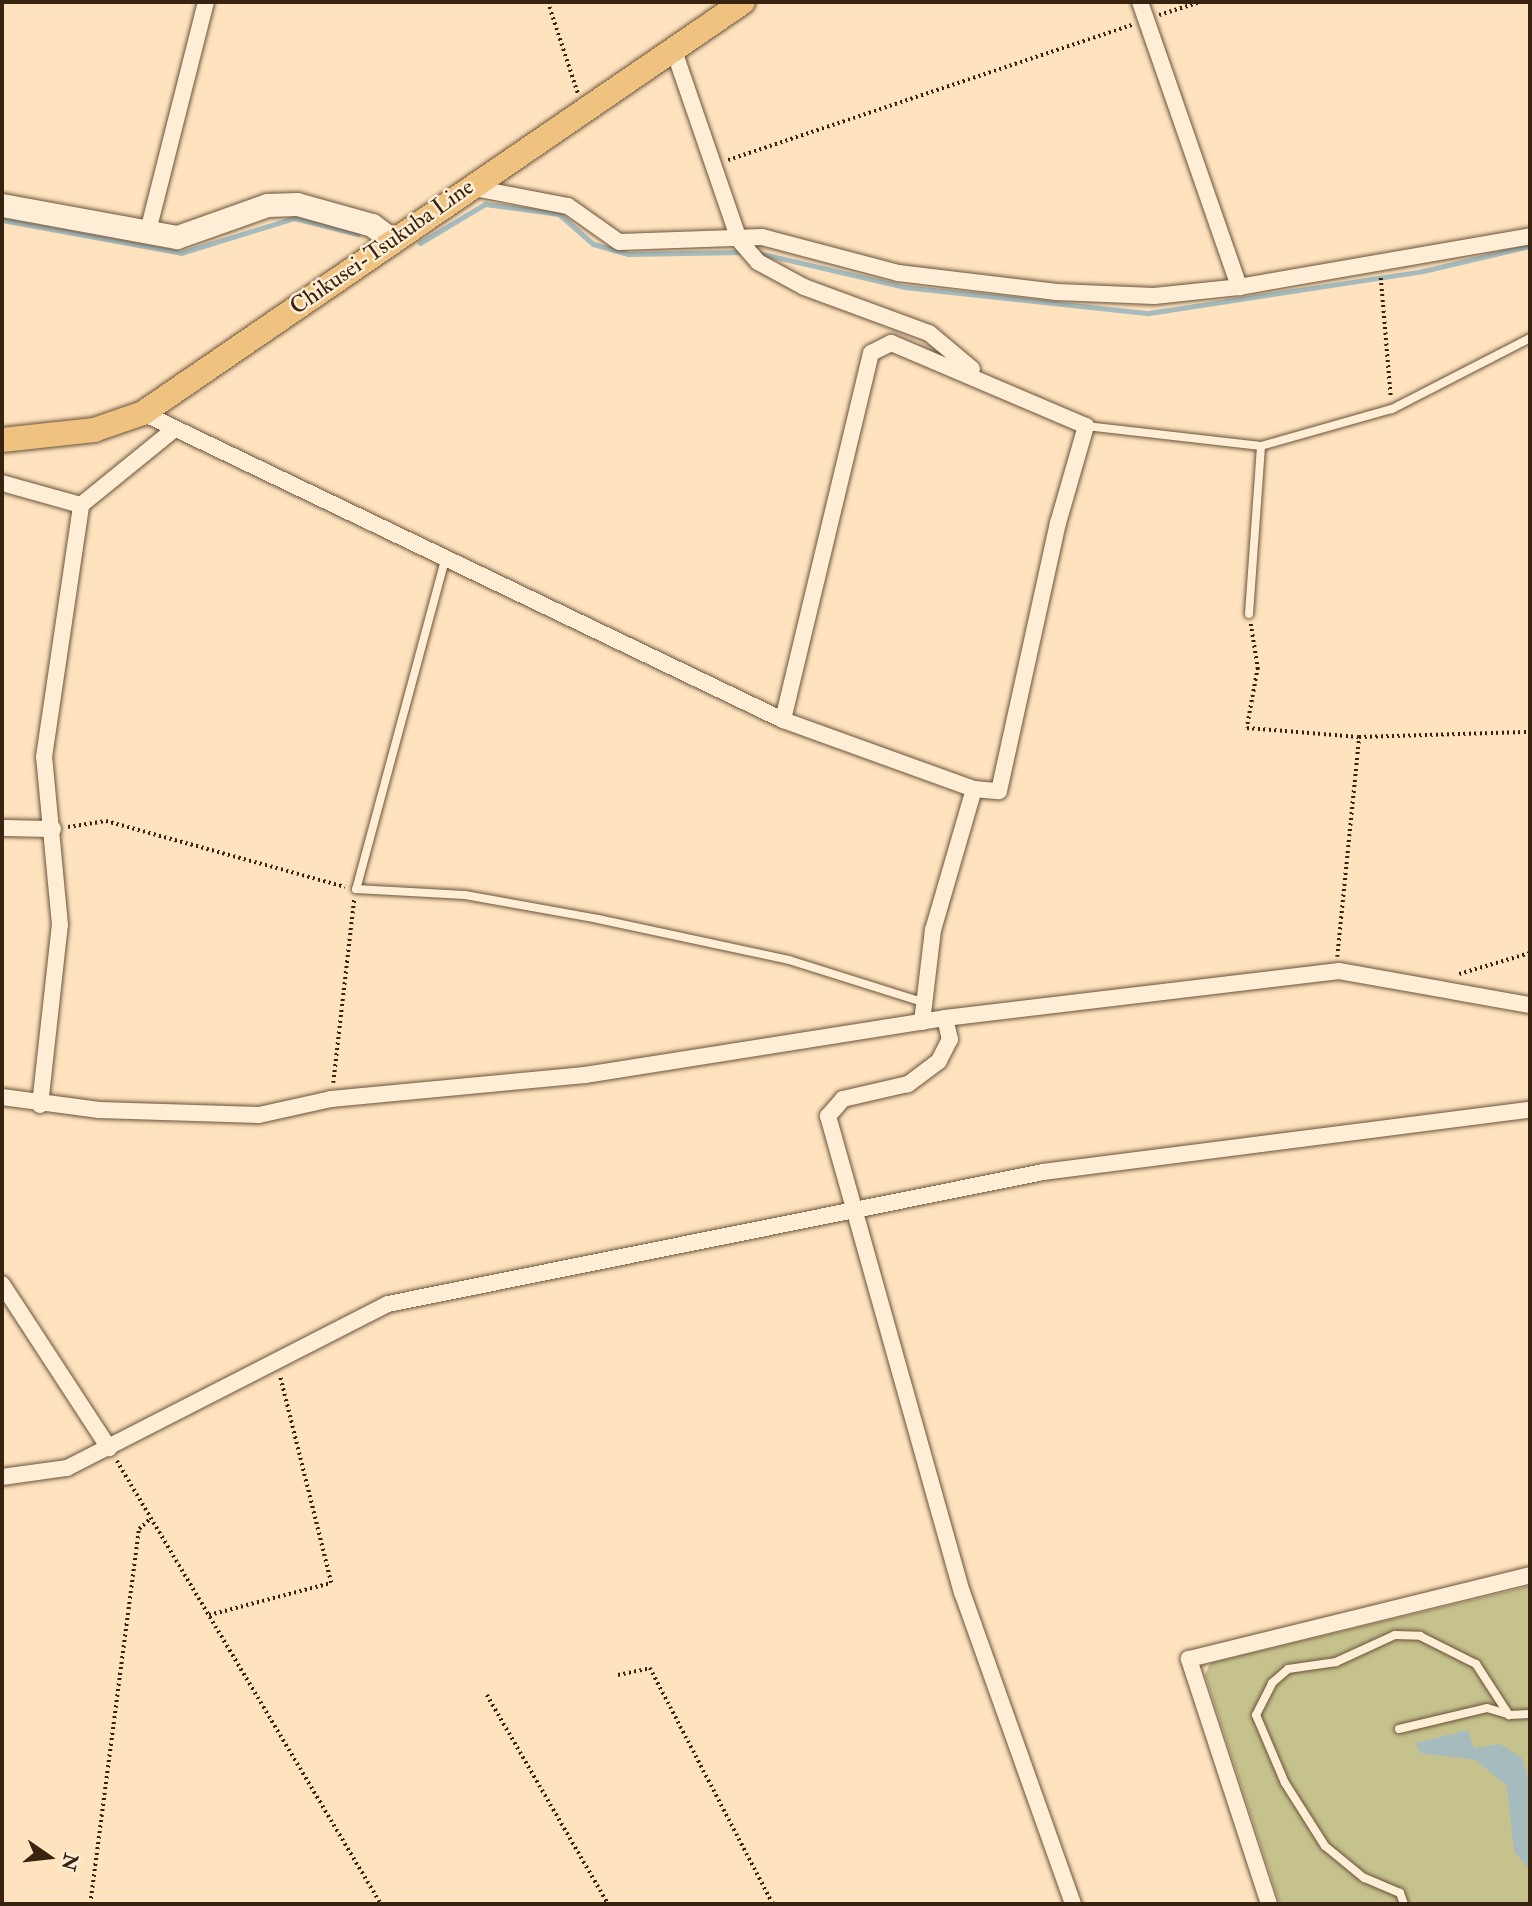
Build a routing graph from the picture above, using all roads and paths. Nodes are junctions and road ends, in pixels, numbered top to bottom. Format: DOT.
graph roads {
  1 [pos="206,2"];
  2 [pos="548,2"];
  3 [pos="743,2"];
  4 [pos="1140,2"];
  5 [pos="1200,2"];
  6 [pos="1146,20"];
  7 [pos="673,48"];
  8 [pos="583,107"];
  9 [pos="712,165"];
  10 [pos="468,187"];
  11 [pos="2,205"];
  12 [pos="147,235"];
  13 [pos="1530,236"];
  14 [pos="392,240"];
  15 [pos="738,240"];
  16 [pos="1380,262"];
  17 [pos="1238,287"];
  18 [pos="1530,338"];
  19 [pos="982,378"];
  20 [pos="1392,409"];
  21 [pos="144,413"];
  22 [pos="1086,426"];
  23 [pos="172,431"];
  24 [pos="2,440"];
  25 [pos="1261,446"];
  26 [pos="2,483"];
  27 [pos="81,505"];
  28 [pos="445,560"];
  29 [pos="1249,614"];
  30 [pos="783,720"];
  31 [pos="1530,732"];
  32 [pos="1359,737"];
  33 [pos="974,789"];
  34 [pos="2,828"];
  35 [pos="53,830"];
  36 [pos="356,889"];
  37 [pos="1530,953"];
  38 [pos="1339,971"];
  39 [pos="1452,976"];
  40 [pos="922,1002"];
  41 [pos="1530,1004"];
  42 [pos="945,1018"];
  43 [pos="922,1022"];
  44 [pos="2,1097"];
  45 [pos="331,1100"];
  46 [pos="40,1105"];
  47 [pos="1530,1110"];
  48 [pos="853,1209"];
  49 [pos="2,1284"];
  50 [pos="277,1365"];
  51 [pos="109,1448"];
  52 [pos="2,1477"];
  53 [pos="151,1518"];
  54 [pos="1530,1576"];
  55 [pos="209,1615"];
  56 [pos="618,1675"];
  57 [pos="487,1695"];
  58 [pos="1530,1714"];
  59 [pos="1510,1715"];
  60 [pos="1399,1729"];
  61 [pos="90,1904"];
  62 [pos="381,1904"];
  63 [pos="608,1904"];
  64 [pos="773,1904"];
  65 [pos="1073,1904"];
  66 [pos="1269,1904"];
  67 [pos="1404,1904"];
  1 -- 12 [label="street"];
  2 -- 8 [label="path"];
  3 -- 7 [label="main road, Chikusei-Tsukuba Line"];
  4 -- 6 [label="street"];
  5 -- 6 [label="path"];
  6 -- 9 [label="path"];
  6 -- 17 [label="street"];
  7 -- 8 [label="main road, Chikusei-Tsukuba Line"];
  7 -- 9 [label="street"];
  8 -- 10 [label="main road, Chikusei-Tsukuba Line"];
  9 -- 15 [label="street"];
  10 -- 14 [label="main road, Chikusei-Tsukuba Line"];
  10 -- 15 [label="street"];
  11 -- 12 [label="street"];
  12 -- 14 [label="street"];
  13 -- 16 [label="street"];
  14 -- 21 [label="main road, Chikusei-Tsukuba Line"];
  15 -- 17 [label="street"];
  15 -- 19 [label="street"];
  16 -- 17 [label="street"];
  16 -- 20 [label="path"];
  18 -- 20 [label="lane"];
  19 -- 22 [label="street"];
  19 -- 30 [label="street"];
  20 -- 25 [label="lane"];
  21 -- 23 [label="street"];
  21 -- 24 [label="main road, Chikusei-Tsukuba Line"];
  22 -- 25 [label="lane"];
  22 -- 33 [label="street"];
  23 -- 27 [label="street"];
  23 -- 28 [label="street"];
  25 -- 29 [label="lane"];
  26 -- 27 [label="street"];
  27 -- 35 [label="street"];
  28 -- 30 [label="street"];
  28 -- 36 [label="lane"];
  29 -- 32 [label="path"];
  30 -- 33 [label="street"];
  31 -- 32 [label="path"];
  32 -- 38 [label="path"];
  33 -- 40 [label="street"];
  34 -- 35 [label="street"];
  35 -- 36 [label="path"];
  35 -- 46 [label="street"];
  36 -- 40 [label="lane"];
  36 -- 45 [label="path"];
  37 -- 39 [label="path"];
  38 -- 41 [label="street"];
  38 -- 42 [label="street"];
  40 -- 43 [label="street"];
  42 -- 43 [label="street"];
  42 -- 48 [label="street"];
  43 -- 45 [label="street"];
  44 -- 46 [label="street"];
  45 -- 46 [label="street"];
  47 -- 48 [label="street"];
  48 -- 50 [label="street"];
  48 -- 65 [label="street"];
  49 -- 51 [label="street"];
  50 -- 51 [label="street"];
  50 -- 55 [label="path"];
  51 -- 52 [label="street"];
  51 -- 53 [label="path"];
  53 -- 55 [label="path"];
  53 -- 61 [label="path"];
  54 -- 66 [label="street"];
  55 -- 62 [label="path"];
  56 -- 64 [label="path"];
  57 -- 63 [label="path"];
  58 -- 59 [label="lane"];
  59 -- 60 [label="lane"];
  59 -- 67 [label="lane"];
}
